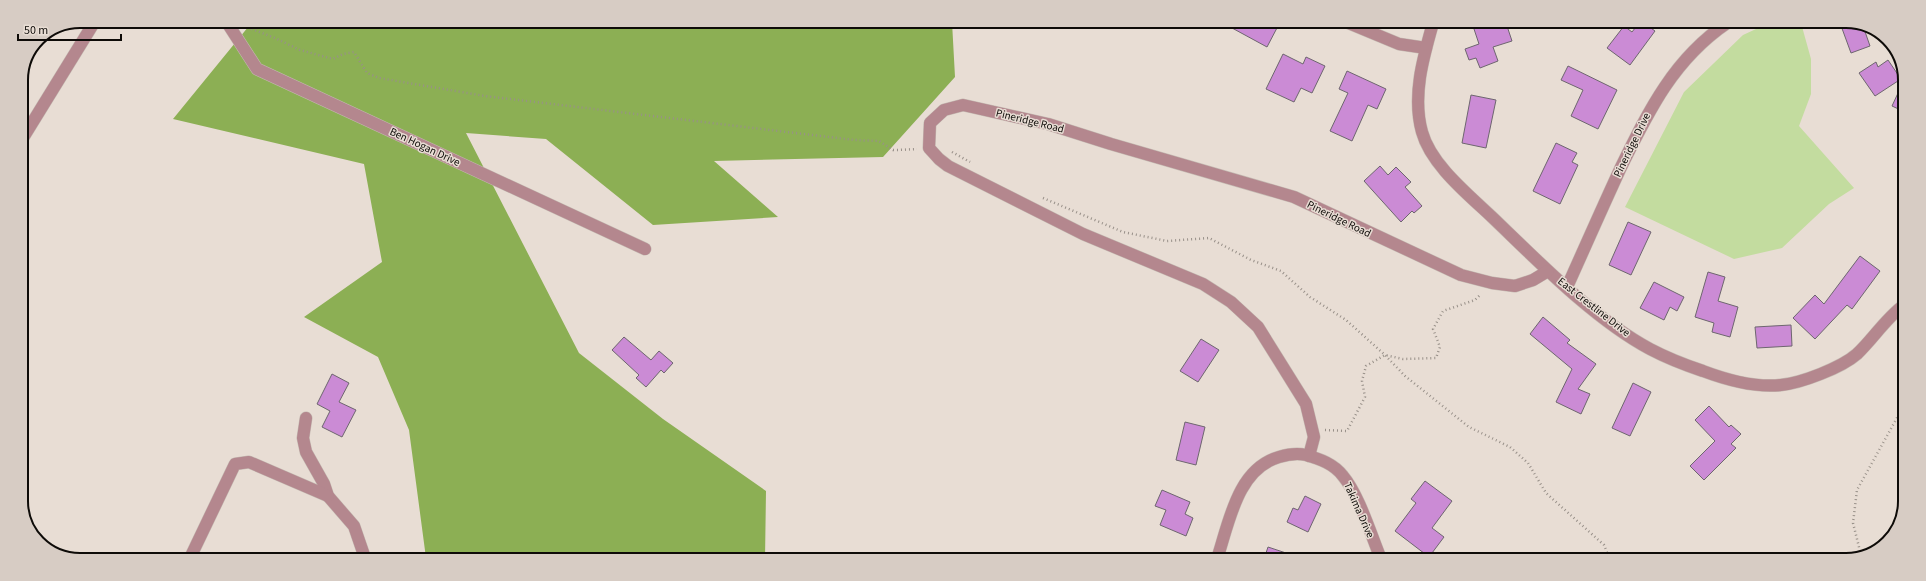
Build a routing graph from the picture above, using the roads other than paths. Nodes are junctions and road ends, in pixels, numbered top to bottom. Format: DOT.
graph roads {
  1 [pos="91,28"];
  2 [pos="231,28"];
  3 [pos="1360,28"];
  4 [pos="1432,28"];
  5 [pos="1720,28"];
  6 [pos="1426,48"];
  7 [pos="28,130"];
  8 [pos="645,249"];
  9 [pos="1548,271"];
  10 [pos="1567,287"];
  11 [pos="1898,311"];
  12 [pos="306,418"];
  13 [pos="1309,456"];
  14 [pos="328,496"];
  15 [pos="192,553"];
  16 [pos="363,553"];
  17 [pos="1219,553"];
  18 [pos="1378,553"];
  1 -- 7 [label="street"];
  2 -- 8 [label="street, Ben Hogan Drive"];
  3 -- 6 [label="street"];
  4 -- 6 [label="street, East Crestline Drive"];
  5 -- 10 [label="street, Pineridge Drive"];
  6 -- 9 [label="street, East Crestline Drive"];
  9 -- 10 [label="street, East Crestline Drive"];
  9 -- 13 [label="street, Pineridge Road"];
  10 -- 11 [label="street, East Crestline Drive"];
  12 -- 14 [label="street"];
  13 -- 17 [label="street, Takima Drive"];
  13 -- 18 [label="street, Takima Drive"];
  14 -- 15 [label="street"];
  14 -- 16 [label="street"];
}
